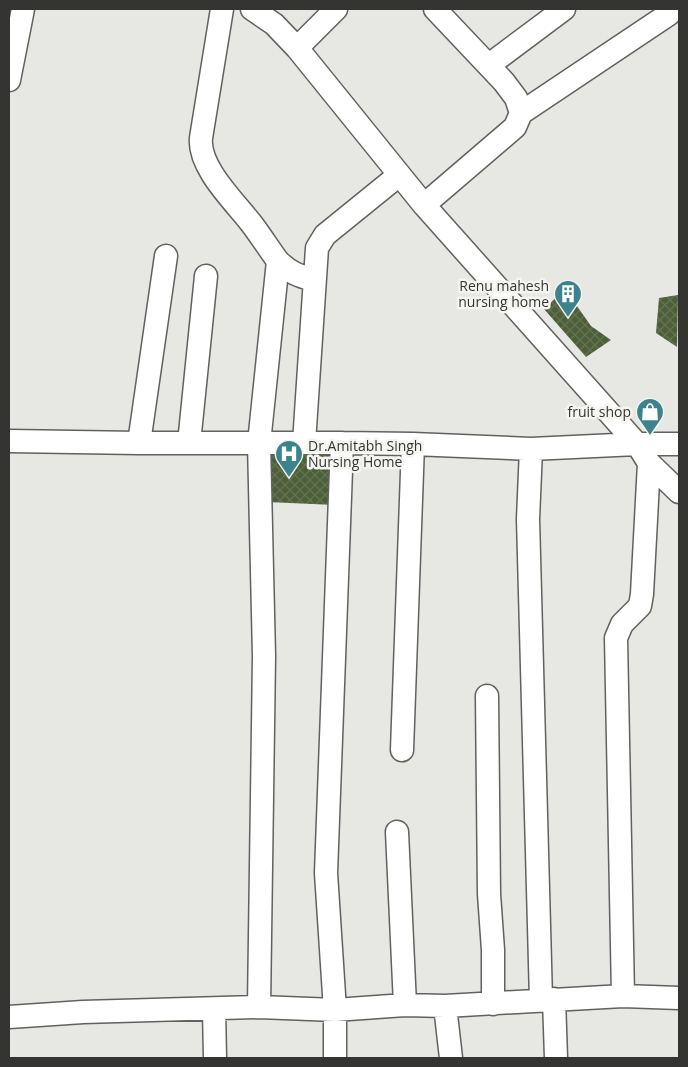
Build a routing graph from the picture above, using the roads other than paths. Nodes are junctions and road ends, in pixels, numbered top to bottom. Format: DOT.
graph roads {
  1 [pos="23,9"];
  2 [pos="222,9"];
  3 [pos="252,9"];
  4 [pos="336,9"];
  5 [pos="434,9"];
  6 [pos="564,9"];
  7 [pos="669,14"];
  8 [pos="297,48"];
  9 [pos="489,65"];
  10 [pos="9,80"];
  11 [pos="521,113"];
  12 [pos="399,175"];
  13 [pos="424,206"];
  14 [pos="166,256"];
  15 [pos="278,262"];
  16 [pos="206,276"];
  17 [pos="314,280"];
  18 [pos="9,440"];
  19 [pos="342,442"];
  20 [pos="139,443"];
  21 [pos="188,443"];
  22 [pos="259,443"];
  23 [pos="304,443"];
  24 [pos="413,444"];
  25 [pos="637,444"];
  26 [pos="679,444"];
  27 [pos="531,450"];
  28 [pos="648,463"];
  29 [pos="679,492"];
  30 [pos="487,696"];
  31 [pos="402,750"];
  32 [pos="397,832"];
  33 [pos="623,996"];
  34 [pos="679,998"];
  35 [pos="548,1000"];
  36 [pos="493,1004"];
  37 [pos="404,1005"];
  38 [pos="445,1006"];
  39 [pos="259,1007"];
  40 [pos="214,1009"];
  41 [pos="335,1010"];
  42 [pos="9,1018"];
  43 [pos="215,1058"];
  44 [pos="335,1058"];
  45 [pos="450,1058"];
  46 [pos="556,1058"];
  1 -- 10 [label="street"];
  2 -- 15 [label="street"];
  3 -- 8 [label="street"];
  4 -- 8 [label="street"];
  5 -- 9 [label="street"];
  6 -- 9 [label="street"];
  7 -- 11 [label="street"];
  8 -- 12 [label="street"];
  9 -- 11 [label="street"];
  11 -- 13 [label="street"];
  12 -- 13 [label="street"];
  12 -- 17 [label="street"];
  13 -- 25 [label="street"];
  14 -- 20 [label="street"];
  15 -- 17 [label="street"];
  15 -- 22 [label="street"];
  16 -- 21 [label="street"];
  17 -- 23 [label="street"];
  18 -- 20 [label="street"];
  19 -- 23 [label="street"];
  19 -- 24 [label="street"];
  19 -- 41 [label="street"];
  20 -- 21 [label="street"];
  21 -- 22 [label="street"];
  22 -- 23 [label="street"];
  22 -- 39 [label="street"];
  24 -- 27 [label="street"];
  24 -- 31 [label="street"];
  25 -- 26 [label="street"];
  25 -- 27 [label="street"];
  25 -- 28 [label="street"];
  27 -- 35 [label="street"];
  28 -- 29 [label="street"];
  28 -- 33 [label="street"];
  30 -- 36 [label="street"];
  32 -- 37 [label="street"];
  33 -- 34 [label="street"];
  33 -- 35 [label="street"];
  35 -- 36 [label="street"];
  35 -- 46 [label="street"];
  36 -- 38 [label="street"];
  37 -- 38 [label="street"];
  37 -- 41 [label="street"];
  38 -- 45 [label="street"];
  39 -- 40 [label="street"];
  39 -- 41 [label="street"];
  40 -- 42 [label="street"];
  40 -- 43 [label="street"];
  41 -- 44 [label="street"];
}
